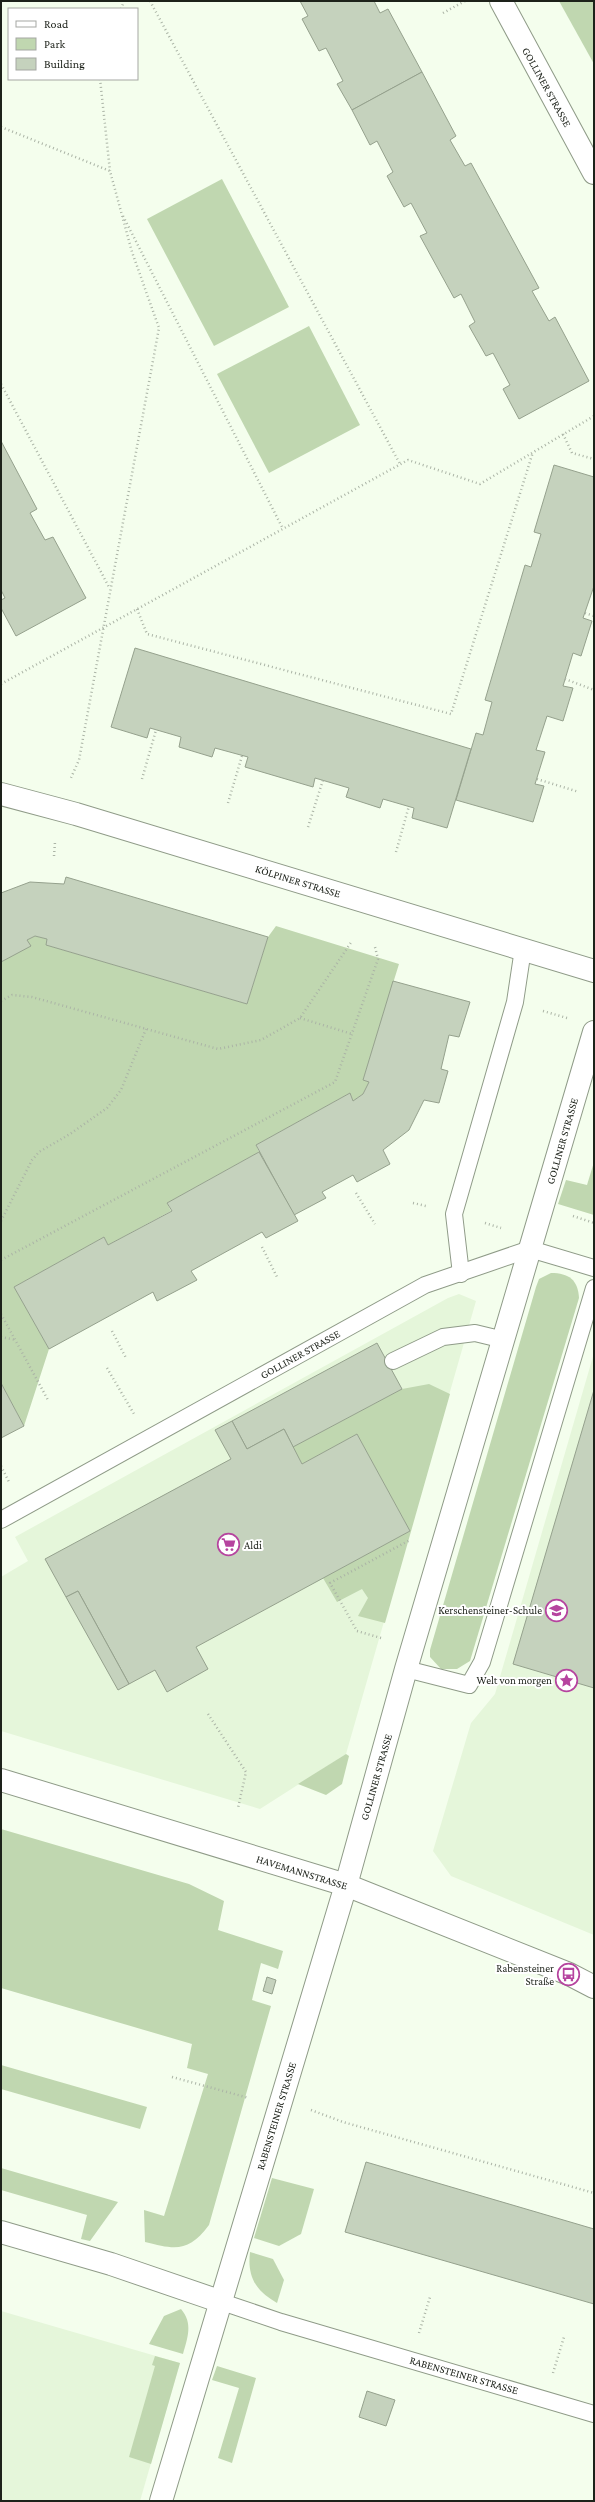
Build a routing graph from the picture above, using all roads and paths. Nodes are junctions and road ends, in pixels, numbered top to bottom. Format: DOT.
graph roads {
  1 [pos="150,1"];
  2 [pos="465,1"];
  3 [pos="501,1"];
  4 [pos="443,13"];
  5 [pos="100,80"];
  6 [pos="1,127"];
  7 [pos="110,171"];
  8 [pos="594,173"];
  9 [pos="120,210"];
  10 [pos="1,384"];
  11 [pos="594,416"];
  12 [pos="563,434"];
  13 [pos="533,452"];
  14 [pos="594,459"];
  15 [pos="400,464"];
  16 [pos="283,529"];
  17 [pos="110,588"];
  18 [pos="137,609"];
  19 [pos="585,613"];
  20 [pos="594,616"];
  21 [pos="102,629"];
  22 [pos="565,679"];
  23 [pos="1,684"];
  24 [pos="594,690"];
  25 [pos="156,730"];
  26 [pos="242,756"];
  27 [pos="79,760"];
  28 [pos="142,779"];
  29 [pos="537,779"];
  30 [pos="323,780"];
  31 [pos="579,792"];
  32 [pos="1,794"];
  33 [pos="228,803"];
  34 [pos="409,806"];
  35 [pos="308,826"];
  36 [pos="396,852"];
  37 [pos="352,941"];
  38 [pos="375,947"];
  39 [pos="523,949"];
  40 [pos="594,971"];
  41 [pos="1,1001"];
  42 [pos="515,1002"];
  43 [pos="300,1018"];
  44 [pos="570,1019"];
  45 [pos="146,1029"];
  46 [pos="594,1032"];
  47 [pos="352,1034"];
  48 [pos="356,1193"];
  49 [pos="1,1221"];
  50 [pos="374,1224"];
  51 [pos="262,1247"];
  52 [pos="530,1249"];
  53 [pos="1,1260"];
  54 [pos="594,1268"];
  55 [pos="461,1274"];
  56 [pos="277,1276"];
  57 [pos="594,1288"];
  58 [pos="1,1314"];
  59 [pos="112,1331"];
  60 [pos="1,1337"];
  61 [pos="16,1340"];
  62 [pos="504,1340"];
  63 [pos="126,1358"];
  64 [pos="394,1361"];
  65 [pos="107,1368"];
  66 [pos="48,1400"];
  67 [pos="148,1438"];
  68 [pos="1,1520"];
  69 [pos="417,1536"];
  70 [pos="388,1640"];
  71 [pos="406,1669"];
  72 [pos="208,1714"];
  73 [pos="1,1780"];
  74 [pos="238,1808"];
  75 [pos="346,1885"];
  76 [pos="594,1987"];
  77 [pos="172,2078"];
  78 [pos="281,2098"];
  79 [pos="252,2099"];
  80 [pos="594,2193"];
  81 [pos="1,2232"];
  82 [pos="430,2297"];
  83 [pos="219,2301"];
  84 [pos="564,2337"];
  85 [pos="411,2360"];
  86 [pos="546,2399"];
  87 [pos="594,2414"];
  88 [pos="161,2501"];
  1 -- 15 [label="path"];
  2 -- 4 [label="path"];
  3 -- 8 [label="street, GOLLINER STRASSE"];
  5 -- 7 [label="path"];
  6 -- 7 [label="path"];
  7 -- 9 [label="path"];
  9 -- 16 [label="path"];
  9 -- 17 [label="path"];
  10 -- 17 [label="path"];
  11 -- 12 [label="path"];
  12 -- 13 [label="path"];
  12 -- 14 [label="path"];
  13 -- 15 [label="path"];
  13 -- 18 [label="path"];
  15 -- 16 [label="path"];
  16 -- 18 [label="path"];
  17 -- 21 [label="path"];
  18 -- 21 [label="path"];
  19 -- 20 [label="path"];
  21 -- 23 [label="path"];
  21 -- 27 [label="path"];
  22 -- 24 [label="path"];
  25 -- 28 [label="path"];
  26 -- 33 [label="path"];
  29 -- 31 [label="path"];
  30 -- 35 [label="path"];
  32 -- 39 [label="street, KÖLPINER STRASSE"];
  34 -- 36 [label="path"];
  37 -- 43 [label="path"];
  38 -- 47 [label="path"];
  39 -- 40 [label="street, KÖLPINER STRASSE"];
  39 -- 42 [label="lane"];
  41 -- 45 [label="path"];
  42 -- 44 [label="path"];
  42 -- 55 [label="lane"];
  43 -- 45 [label="path"];
  43 -- 47 [label="path"];
  45 -- 49 [label="path"];
  46 -- 52 [label="street, GOLLINER STRASSE"];
  47 -- 53 [label="path"];
  48 -- 50 [label="path"];
  51 -- 56 [label="path"];
  52 -- 54 [label="lane"];
  52 -- 55 [label="lane, GOLLINER STRASSE"];
  52 -- 62 [label="street, GOLLINER STRASSE"];
  55 -- 67 [label="lane, GOLLINER STRASSE"];
  57 -- 71 [label="lane"];
  58 -- 61 [label="path"];
  59 -- 63 [label="path"];
  60 -- 61 [label="path"];
  61 -- 66 [label="path"];
  62 -- 64 [label="lane"];
  62 -- 71 [label="street, GOLLINER STRASSE"];
  65 -- 67 [label="path"];
  67 -- 68 [label="lane, GOLLINER STRASSE"];
  69 -- 70 [label="path"];
  71 -- 75 [label="street, GOLLINER STRASSE"];
  72 -- 74 [label="path"];
  73 -- 75 [label="street, HAVEMANNSTRASSE"];
  75 -- 76 [label="street, HAVEMANNSTRASSE"];
  75 -- 78 [label="street, RABENSTEINER STRASSE"];
  77 -- 79 [label="path"];
  78 -- 80 [label="path"];
  78 -- 83 [label="street, RABENSTEINER STRASSE"];
  81 -- 83 [label="street, RABENSTEINER STRASSE"];
  82 -- 85 [label="path"];
  83 -- 85 [label="lane, RABENSTEINER STRASSE"];
  83 -- 88 [label="street, RABENSTEINER STRASSE"];
  84 -- 86 [label="path"];
  85 -- 86 [label="lane, RABENSTEINER STRASSE"];
  86 -- 87 [label="lane, RABENSTEINER STRASSE"];
}
